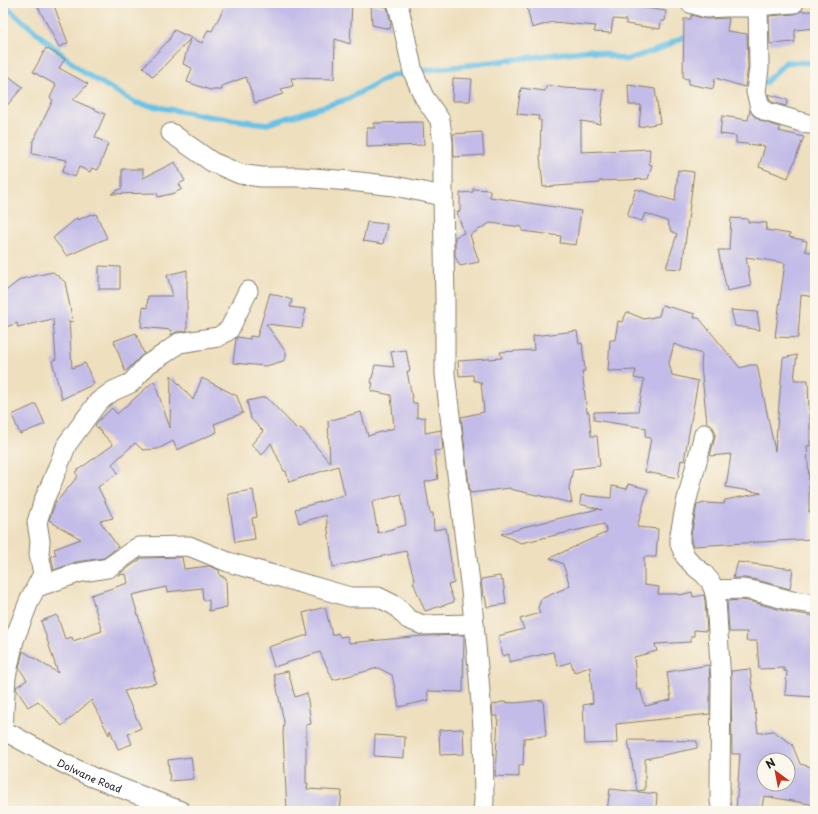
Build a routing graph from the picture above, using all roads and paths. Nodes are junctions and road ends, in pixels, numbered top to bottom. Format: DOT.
graph roads {
  1 [pos="397,3"];
  2 [pos="690,3"];
  3 [pos="794,3"];
  4 [pos="758,5"];
  5 [pos="815,124"];
  6 [pos="171,133"];
  7 [pos="443,196"];
  8 [pos="248,291"];
  9 [pos="704,434"];
  10 [pos="36,587"];
  11 [pos="714,590"];
  12 [pos="815,604"];
  13 [pos="474,624"];
  14 [pos="3,731"];
  15 [pos="181,811"];
  16 [pos="483,811"];
  17 [pos="722,811"];
  1 -- 7 [label="street"];
  2 -- 4 [label="street"];
  3 -- 4 [label="street"];
  4 -- 5 [label="street"];
  6 -- 7 [label="street"];
  7 -- 13 [label="street"];
  8 -- 10 [label="street"];
  9 -- 11 [label="street"];
  10 -- 13 [label="street"];
  10 -- 14 [label="street"];
  11 -- 12 [label="street"];
  11 -- 17 [label="street"];
  13 -- 16 [label="street"];
  14 -- 15 [label="street, Dolwane Road"];
}
